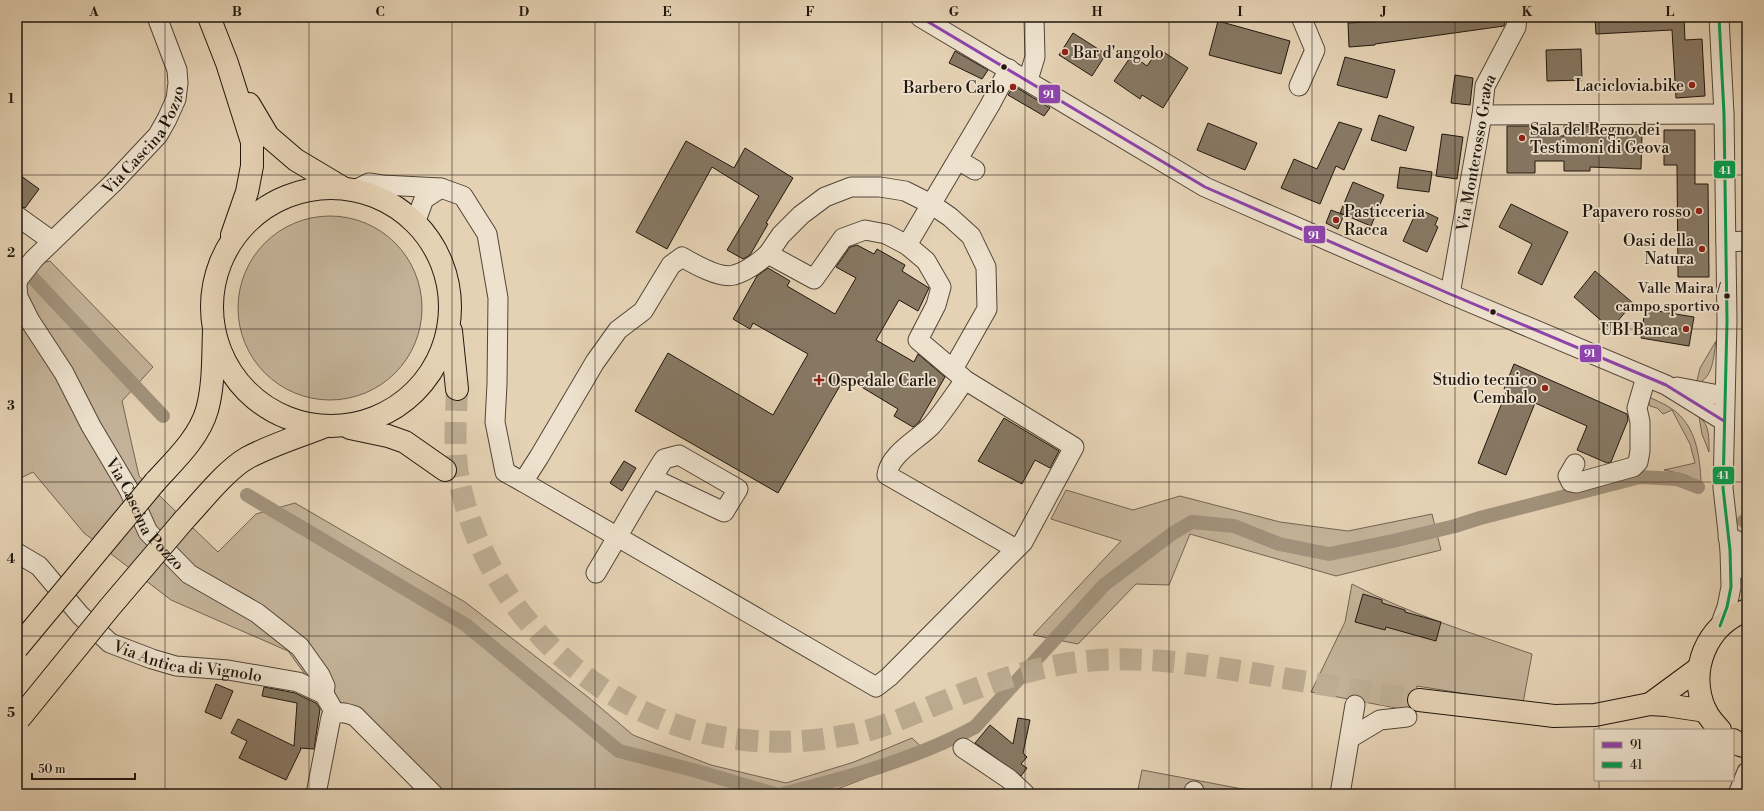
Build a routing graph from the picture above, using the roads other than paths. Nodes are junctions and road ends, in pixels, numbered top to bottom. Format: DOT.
graph roads {
  1 [pos="157,17"];
  2 [pos="210,17"];
  3 [pos="920,17"];
  4 [pos="1034,17"];
  5 [pos="1301,17"];
  6 [pos="1517,17"];
  7 [pos="1719,17"];
  8 [pos="227,63"];
  9 [pos="1009,69"];
  10 [pos="1028,80"];
  11 [pos="1299,86"];
  12 [pos="1724,114"];
  13 [pos="1482,115"];
  14 [pos="958,160"];
  15 [pos="975,170"];
  16 [pos="441,188"];
  17 [pos="349,189"];
  18 [pos="931,204"];
  19 [pos="17,216"];
  20 [pos="415,223"];
  21 [pos="52,241"];
  22 [pos="1747,241"];
  23 [pos="1726,242"];
  24 [pos="907,245"];
  25 [pos="226,252"];
  26 [pos="768,254"];
  27 [pos="17,283"];
  28 [pos="17,286"];
  29 [pos="1450,294"];
  30 [pos="450,316"];
  31 [pos="214,330"];
  32 [pos="959,375"];
  33 [pos="1646,377"];
  34 [pos="1666,385"];
  35 [pos="458,389"];
  36 [pos="1724,396"];
  37 [pos="1724,421"];
  38 [pos="333,426"];
  39 [pos="1575,464"];
  40 [pos="445,470"];
  41 [pos="652,478"];
  42 [pos="523,482"];
  43 [pos="618,537"];
  44 [pos="1735,544"];
  45 [pos="1016,549"];
  46 [pos="17,553"];
  47 [pos="1747,571"];
  48 [pos="596,572"];
  49 [pos="1747,610"];
  50 [pos="1720,626"];
  51 [pos="17,648"];
  52 [pos="1699,668"];
  53 [pos="324,694"];
  54 [pos="1419,700"];
  55 [pos="1650,704"];
  56 [pos="1355,705"];
  57 [pos="1706,711"];
  58 [pos="335,713"];
  59 [pos="1407,717"];
  60 [pos="17,722"];
  61 [pos="1719,729"];
  62 [pos="1350,738"];
  63 [pos="1734,741"];
  64 [pos="1747,747"];
  65 [pos="963,748"];
  66 [pos="1747,772"];
  67 [pos="1732,781"];
  68 [pos="316,794"];
  69 [pos="433,794"];
  70 [pos="1024,794"];
  71 [pos="1340,794"];
  72 [pos="1732,794"];
  73 [pos="1738,794"];
  1 -- 21 [label="street, Via Cascina Pozzo"];
  2 -- 8 [label="main road"];
  3 -- 9 [label="street"];
  4 -- 10 [label="street"];
  5 -- 11 [label="street"];
  6 -- 13 [label="street, Via Monterosso Grana"];
  7 -- 12 [label="street"];
  8 -- 17 [label="main road"];
  8 -- 25 [label="main road"];
  9 -- 10 [label="street"];
  9 -- 14 [label="street"];
  10 -- 29 [label="street"];
  12 -- 13 [label="street"];
  12 -- 23 [label="street"];
  13 -- 29 [label="street, Via Monterosso Grana"];
  14 -- 15 [label="street"];
  14 -- 18 [label="street"];
  16 -- 17 [label="street"];
  16 -- 20 [label="street"];
  16 -- 42 [label="street"];
  17 -- 20 [label="main road"];
  17 -- 25 [label="main road"];
  18 -- 24 [label="street"];
  18 -- 26 [label="street"];
  18 -- 32 [label="street"];
  19 -- 21 [label="street"];
  20 -- 30 [label="main road"];
  21 -- 27 [label="street, Via Cascina Pozzo"];
  22 -- 23 [label="street"];
  23 -- 36 [label="street"];
  24 -- 26 [label="street"];
  24 -- 32 [label="street"];
  25 -- 31 [label="main road"];
  26 -- 42 [label="street"];
  28 -- 53 [label="street, Via Cascina Pozzo"];
  29 -- 33 [label="street"];
  30 -- 35 [label="main road"];
  30 -- 38 [label="main road"];
  31 -- 38 [label="main road"];
  31 -- 51 [label="main road, bridge"];
  32 -- 45 [label="street"];
  32 -- 45 [label="street"];
  33 -- 34 [label="street"];
  33 -- 39 [label="street"];
  34 -- 36 [label="street"];
  34 -- 37 [label="street"];
  36 -- 37 [label="street"];
  37 -- 44 [label="street"];
  38 -- 40 [label="main road"];
  38 -- 60 [label="main road, bridge"];
  41 -- 43 [label="street"];
  42 -- 43 [label="street"];
  43 -- 45 [label="street"];
  43 -- 48 [label="street"];
  44 -- 47 [label="street"];
  44 -- 50 [label="street"];
  46 -- 53 [label="street, Via Antica di Vignolo"];
  49 -- 50 [label="main road"];
  50 -- 52 [label="main road"];
  52 -- 55 [label="main road"];
  52 -- 57 [label="main road"];
  53 -- 58 [label="street"];
  54 -- 55 [label="main road"];
  55 -- 57 [label="main road"];
  56 -- 62 [label="street"];
  57 -- 61 [label="main road"];
  58 -- 68 [label="street"];
  58 -- 69 [label="street"];
  59 -- 62 [label="street"];
  62 -- 71 [label="street"];
  63 -- 64 [label="main road"];
  65 -- 70 [label="street"];
  66 -- 73 [label="street"];
  67 -- 72 [label="street"];
}
